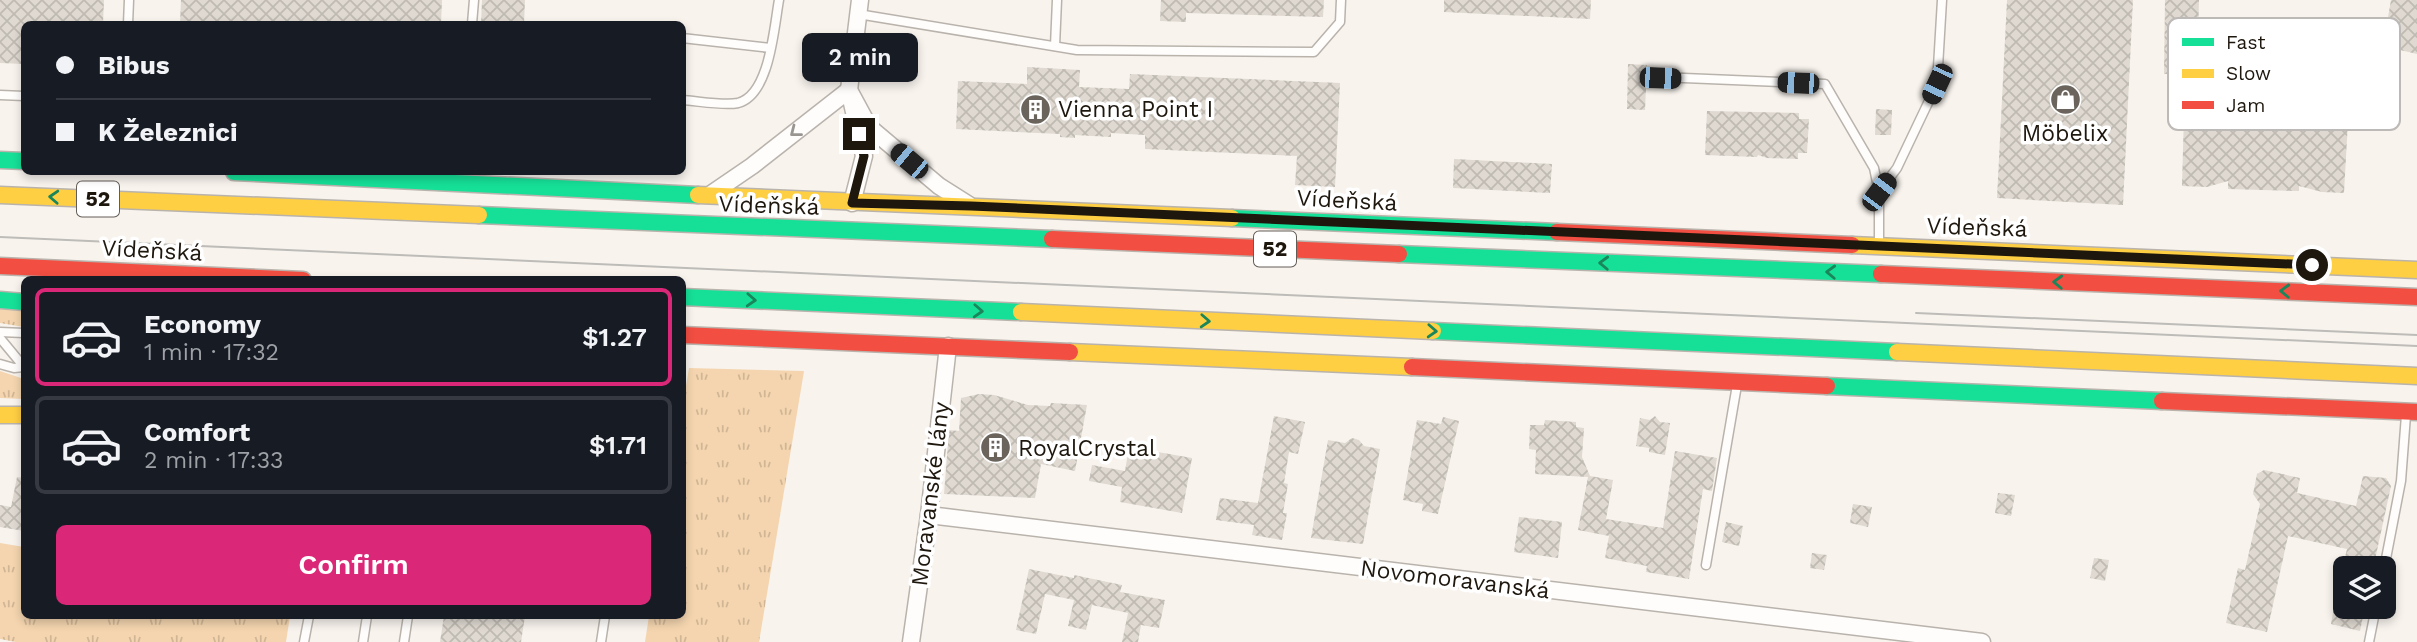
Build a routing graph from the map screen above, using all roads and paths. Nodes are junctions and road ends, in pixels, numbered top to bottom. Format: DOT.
graph roads {
  1 [pos="129,0"];
  2 [pos="474,0"];
  3 [pos="779,0"];
  4 [pos="1057,0"];
  5 [pos="1341,0"];
  6 [pos="1942,0"];
  7 [pos="859,7"];
  8 [pos="128,21"];
  9 [pos="472,21"];
  10 [pos="686,38"];
  11 [pos="1055,46"];
  12 [pos="770,48"];
  13 [pos="1660,78"];
  14 [pos="849,90"];
  15 [pos="0,95"];
  16 [pos="21,96"];
  17 [pos="686,100"];
  18 [pos="0,160"];
  19 [pos="21,161"];
  20 [pos="299,175"];
  21 [pos="1879,192"];
  22 [pos="711,194"];
  23 [pos="0,195"];
  24 [pos="852,203"];
  25 [pos="971,206"];
  26 [pos="1879,246"];
  27 [pos="0,266"];
  28 [pos="2417,270"];
  29 [pos="216,276"];
  30 [pos="2417,295"];
  31 [pos="686,297"];
  32 [pos="0,300"];
  33 [pos="21,302"];
  34 [pos="0,332"];
  35 [pos="21,333"];
  36 [pos="686,335"];
  37 [pos="0,338"];
  38 [pos="948,346"];
  39 [pos="21,363"];
  40 [pos="0,364"];
  41 [pos="21,367"];
  42 [pos="2417,376"];
  43 [pos="1738,382"];
  44 [pos="2412,412"];
  45 [pos="0,415"];
  46 [pos="21,415"];
  47 [pos="929,515"];
  48 [pos="2387,556"];
  49 [pos="1706,565"];
  50 [pos="308,619"];
  51 [pos="367,619"];
  52 [pos="408,619"];
  53 [pos="605,619"];
  54 [pos="2374,619"];
  55 [pos="304,642"];
  56 [pos="363,642"];
  57 [pos="404,642"];
  58 [pos="601,642"];
  59 [pos="911,642"];
  60 [pos="1982,642"];
  61 [pos="2369,642"];
  1 -- 8 [label="lane"];
  2 -- 9 [label="lane"];
  3 -- 12 [label="lane"];
  4 -- 11 [label="lane"];
  5 -- 11 [label="lane"];
  6 -- 21 [label="lane"];
  7 -- 11 [label="lane"];
  7 -- 14 [label="street"];
  10 -- 12 [label="lane"];
  12 -- 17 [label="lane"];
  13 -- 21 [label="lane"];
  14 -- 22 [label="street, one-way"];
  14 -- 24 [label="street"];
  14 -- 25 [label="street"];
  15 -- 16 [label="lane"];
  18 -- 19 [label="main road"];
  20 -- 22 [label="main road, Vídeňská"];
  21 -- 26 [label="lane"];
  22 -- 24 [label="main road, Vídeňská"];
  30 -- 23 [label="main road, Vídeňská / 52, one-way"];
  24 -- 25 [label="main road, Vídeňská"];
  25 -- 26 [label="main road, Vídeňská"];
  26 -- 28 [label="main road, Vídeňská"];
  27 -- 29 [label="main road, Vídeňská"];
  31 -- 42 [label="main road, one-way"];
  32 -- 33 [label="main road"];
  34 -- 35 [label="lane"];
  36 -- 38 [label="main road"];
  37 -- 39 [label="lane"];
  38 -- 43 [label="main road"];
  38 -- 47 [label="street, Moravanské lány"];
  40 -- 41 [label="lane"];
  43 -- 44 [label="main road"];
  43 -- 49 [label="lane"];
  44 -- 48 [label="lane"];
  45 -- 46 [label="main road"];
  47 -- 59 [label="street, Moravanské lány"];
  47 -- 60 [label="street, Novomoravanská"];
  50 -- 55 [label="lane"];
  51 -- 56 [label="lane"];
  52 -- 57 [label="lane"];
  53 -- 58 [label="lane"];
  54 -- 61 [label="lane"];
}
